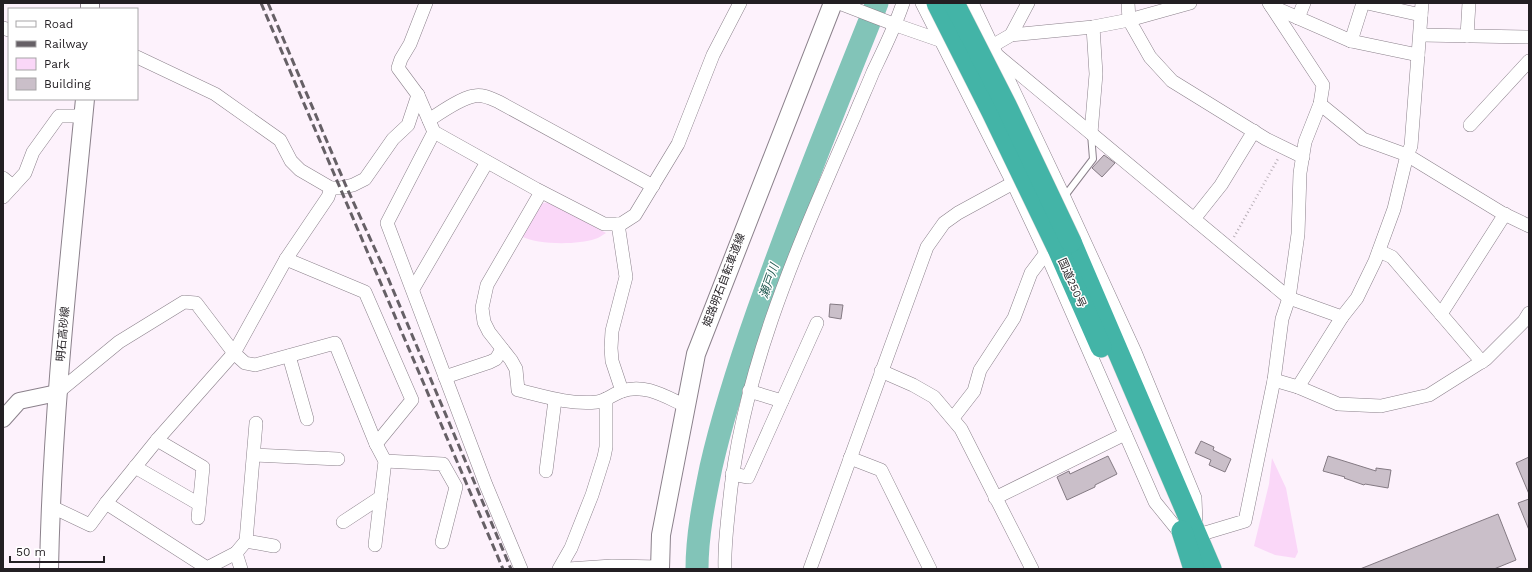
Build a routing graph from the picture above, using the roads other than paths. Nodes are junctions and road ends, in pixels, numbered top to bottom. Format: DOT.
graph roads {
  1 [pos="426,3"];
  2 [pos="740,3"];
  3 [pos="833,3"];
  4 [pos="839,3"];
  5 [pos="903,3"];
  6 [pos="922,3"];
  7 [pos="936,3"];
  8 [pos="954,3"];
  9 [pos="972,3"];
  10 [pos="1028,3"];
  11 [pos="1128,3"];
  12 [pos="1190,3"];
  13 [pos="1304,3"];
  14 [pos="1363,3"];
  15 [pos="1367,3"];
  16 [pos="1469,3"];
  17 [pos="1270,4"];
  18 [pos="1422,9"];
  19 [pos="1298,18"];
  20 [pos="1129,20"];
  21 [pos="896,25"];
  22 [pos="1094,28"];
  23 [pos="1011,35"];
  24 [pos="1421,36"];
  25 [pos="1467,36"];
  26 [pos="1529,37"];
  27 [pos="942,41"];
  28 [pos="1351,41"];
  29 [pos="995,51"];
  30 [pos="1418,55"];
  31 [pos="138,57"];
  32 [pos="1529,61"];
  33 [pos="418,95"];
  34 [pos="1320,104"];
  35 [pos="84,107"];
  36 [pos="429,120"];
  37 [pos="1470,125"];
  38 [pos="1254,131"];
  39 [pos="434,132"];
  40 [pos="1091,133"];
  41 [pos="1408,155"];
  42 [pos="1302,157"];
  43 [pos="487,162"];
  44 [pos="8,182"];
  45 [pos="1013,183"];
  46 [pos="653,186"];
  47 [pos="331,188"];
  48 [pos="541,192"];
  49 [pos="3,197"];
  50 [pos="1064,197"];
  51 [pos="1505,214"];
  52 [pos="1194,219"];
  53 [pos="618,224"];
  54 [pos="1529,226"];
  55 [pos="1058,247"];
  56 [pos="1379,251"];
  57 [pos="286,259"];
  58 [pos="413,289"];
  59 [pos="1289,298"];
  60 [pos="1529,313"];
  61 [pos="1441,314"];
  62 [pos="1342,317"];
  63 [pos="817,323"];
  64 [pos="502,349"];
  65 [pos="234,353"];
  66 [pos="288,356"];
  67 [pos="1482,362"];
  68 [pos="881,372"];
  69 [pos="445,377"];
  70 [pos="1274,380"];
  71 [pos="1298,386"];
  72 [pos="622,391"];
  73 [pos="749,391"];
  74 [pos="57,393"];
  75 [pos="606,399"];
  76 [pos="555,400"];
  77 [pos="782,401"];
  78 [pos="686,406"];
  79 [pos="307,418"];
  80 [pos="953,418"];
  81 [pos="3,419"];
  82 [pos="256,422"];
  83 [pos="1125,434"];
  84 [pos="157,440"];
  85 [pos="376,444"];
  86 [pos="254,455"];
  87 [pos="850,458"];
  88 [pos="338,459"];
  89 [pos="385,461"];
  90 [pos="135,467"];
  91 [pos="546,472"];
  92 [pos="732,474"];
  93 [pos="381,497"];
  94 [pos="995,498"];
  95 [pos="106,502"];
  96 [pos="199,504"];
  97 [pos="50,506"];
  98 [pos="198,518"];
  99 [pos="343,522"];
  100 [pos="1191,537"];
  101 [pos="246,541"];
  102 [pos="442,542"];
  103 [pos="375,545"];
  104 [pos="274,546"];
  105 [pos="236,553"];
  106 [pos="660,568"];
  107 [pos="49,569"];
  108 [pos="241,569"];
  109 [pos="521,569"];
  110 [pos="559,569"];
  111 [pos="568,569"];
  112 [pos="725,569"];
  113 [pos="810,569"];
  114 [pos="930,569"];
  115 [pos="1032,569"];
  116 [pos="1194,569"];
  117 [pos="1211,569"];
  1 -- 33 [label="street"];
  2 -- 46 [label="street"];
  3 -- 78 [label="main road, 姫路明石自転車道線"];
  4 -- 21 [label="street"];
  5 -- 21 [label="street"];
  6 -- 27 [label="street"];
  7 -- 55 [label="highway, 国道250号, bridge"];
  8 -- 55 [label="highway, 国道250号, bridge"];
  9 -- 29 [label="street"];
  10 -- 23 [label="street"];
  11 -- 20 [label="street"];
  12 -- 20 [label="street"];
  13 -- 19 [label="street"];
  14 -- 28 [label="street"];
  15 -- 18 [label="street"];
  16 -- 25 [label="street"];
  17 -- 19 [label="street"];
  17 -- 34 [label="street"];
  18 -- 24 [label="street"];
  19 -- 28 [label="street"];
  20 -- 22 [label="street"];
  20 -- 38 [label="street"];
  21 -- 27 [label="street"];
  21 -- 73 [label="street"];
  22 -- 23 [label="street"];
  22 -- 40 [label="street"];
  23 -- 29 [label="street"];
  24 -- 25 [label="street"];
  24 -- 30 [label="street"];
  25 -- 26 [label="street"];
  27 -- 29 [label="street"];
  27 -- 45 [label="street"];
  28 -- 30 [label="street"];
  29 -- 40 [label="street"];
  29 -- 50 [label="street"];
  30 -- 41 [label="street"];
  31 -- 47 [label="street"];
  32 -- 37 [label="street"];
  33 -- 36 [label="street"];
  33 -- 47 [label="street"];
  34 -- 41 [label="street"];
  34 -- 42 [label="street"];
  35 -- 44 [label="street"];
  35 -- 74 [label="main road, 明石高砂線"];
  36 -- 39 [label="street"];
  36 -- 46 [label="street"];
  38 -- 42 [label="street"];
  38 -- 52 [label="street"];
  39 -- 43 [label="street"];
  39 -- 58 [label="street"];
  40 -- 50 [label="lane"];
  40 -- 52 [label="street"];
  41 -- 51 [label="street"];
  41 -- 56 [label="street"];
  42 -- 59 [label="street"];
  43 -- 48 [label="street"];
  43 -- 58 [label="street"];
  44 -- 49 [label="street"];
  45 -- 55 [label="street"];
  45 -- 68 [label="street"];
  46 -- 53 [label="street"];
  47 -- 57 [label="street"];
  48 -- 53 [label="street"];
  48 -- 64 [label="street"];
  50 -- 55 [label="street"];
  50 -- 100 [label="street"];
  51 -- 54 [label="street"];
  51 -- 61 [label="street"];
  52 -- 59 [label="street"];
  53 -- 72 [label="street"];
  55 -- 80 [label="street"];
  55 -- 83 [label="street"];
  55 -- 100 [label="highway, 国道250号"];
  56 -- 61 [label="street"];
  56 -- 62 [label="street"];
  57 -- 65 [label="street"];
  57 -- 85 [label="street"];
  58 -- 69 [label="street"];
  59 -- 62 [label="street"];
  59 -- 70 [label="street"];
  60 -- 67 [label="street"];
  61 -- 67 [label="street"];
  62 -- 71 [label="street"];
  63 -- 77 [label="street"];
  64 -- 69 [label="street"];
  64 -- 76 [label="street"];
  65 -- 66 [label="street"];
  65 -- 74 [label="street"];
  65 -- 84 [label="street"];
  66 -- 79 [label="street"];
  66 -- 85 [label="street"];
  67 -- 71 [label="street"];
  68 -- 80 [label="street"];
  68 -- 87 [label="street"];
  69 -- 109 [label="street"];
  70 -- 71 [label="street"];
  70 -- 100 [label="street"];
  72 -- 75 [label="street"];
  72 -- 78 [label="street"];
  73 -- 77 [label="street"];
  73 -- 92 [label="street"];
  74 -- 81 [label="street"];
  74 -- 97 [label="main road, 明石高砂線"];
  75 -- 76 [label="street"];
  75 -- 110 [label="street"];
  76 -- 91 [label="street"];
  77 -- 92 [label="street"];
  78 -- 106 [label="main road, 姫路明石自転車道線"];
  80 -- 94 [label="street"];
  82 -- 86 [label="street"];
  83 -- 94 [label="street"];
  83 -- 100 [label="street"];
  84 -- 90 [label="street"];
  84 -- 96 [label="street"];
  85 -- 89 [label="street"];
  86 -- 88 [label="street"];
  86 -- 101 [label="street"];
  87 -- 113 [label="street"];
  87 -- 114 [label="street"];
  89 -- 93 [label="street"];
  89 -- 102 [label="street"];
  90 -- 95 [label="street"];
  90 -- 96 [label="street"];
  92 -- 112 [label="street"];
  93 -- 99 [label="street"];
  93 -- 103 [label="street"];
  94 -- 115 [label="street"];
  95 -- 97 [label="street"];
  95 -- 105 [label="street"];
  96 -- 98 [label="street"];
  97 -- 107 [label="main road, 明石高砂線"];
  100 -- 116 [label="highway, 国道250号"];
  100 -- 117 [label="highway, 国道250号"];
  101 -- 104 [label="street"];
  101 -- 105 [label="street"];
  105 -- 108 [label="street"];
  106 -- 111 [label="street"];
}
